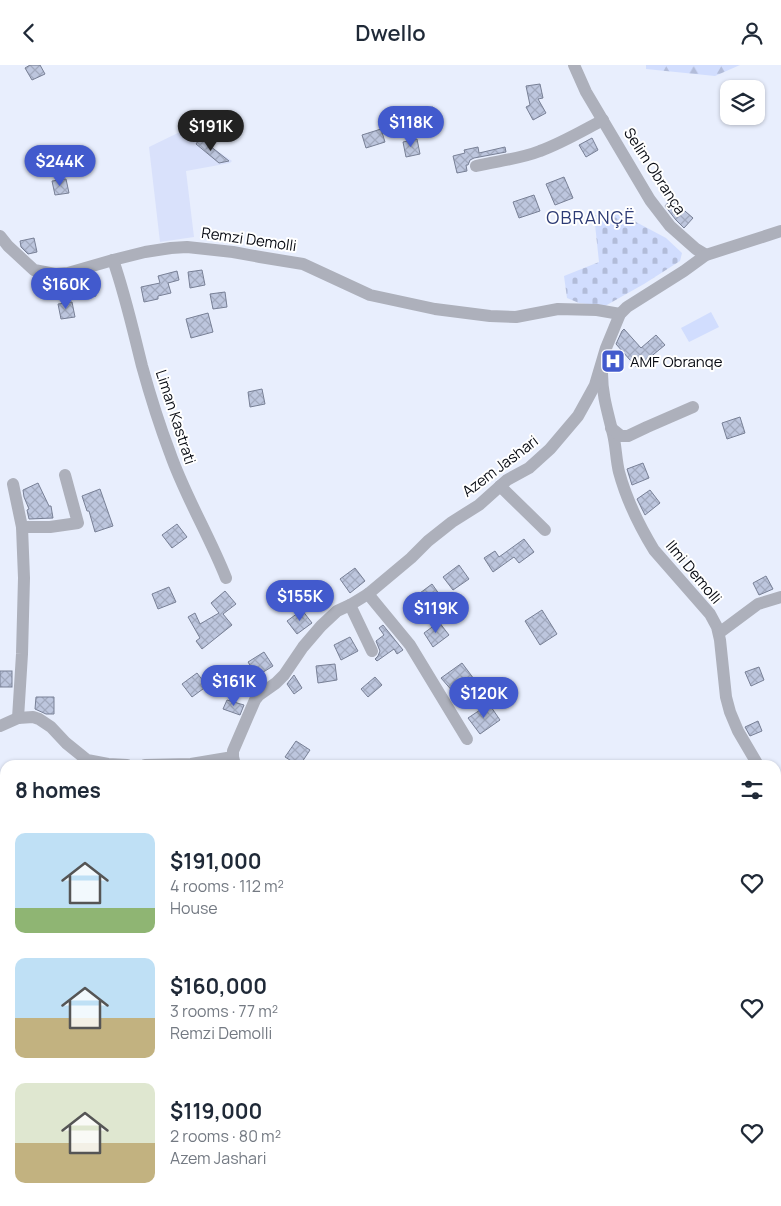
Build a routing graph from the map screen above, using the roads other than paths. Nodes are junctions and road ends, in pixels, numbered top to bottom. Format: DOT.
graph roads {
  1 [pos="574,65"];
  2 [pos="603,120"];
  3 [pos="476,166"];
  4 [pos="781,231"];
  5 [pos="0,236"];
  6 [pos="706,255"];
  7 [pos="113,260"];
  8 [pos="620,315"];
  9 [pos="602,366"];
  10 [pos="692,407"];
  11 [pos="611,428"];
  12 [pos="65,475"];
  13 [pos="14,484"];
  14 [pos="500,486"];
  15 [pos="22,527"];
  16 [pos="545,530"];
  17 [pos="226,578"];
  18 [pos="368,593"];
  19 [pos="781,597"];
  20 [pos="350,605"];
  21 [pos="719,633"];
  22 [pos="372,651"];
  23 [pos="18,718"];
  24 [pos="0,723"];
  25 [pos="467,739"];
  26 [pos="87,760"];
  27 [pos="234,760"];
  28 [pos="755,760"];
  1 -- 2 [label="street, Selim Obrança"];
  2 -- 3 [label="street, Selim Obrança"];
  2 -- 6 [label="street, Selim Obrança"];
  4 -- 6 [label="street"];
  5 -- 7 [label="street, Remzi Demolli"];
  6 -- 8 [label="street"];
  7 -- 8 [label="street, Remzi Demolli"];
  7 -- 17 [label="street, Liman Kastrati"];
  8 -- 9 [label="street, Azem Jashari"];
  9 -- 11 [label="street, Ilmi Demolli"];
  9 -- 14 [label="street, Azem Jashari"];
  10 -- 11 [label="street"];
  11 -- 21 [label="street, Ilmi Demolli"];
  12 -- 15 [label="street"];
  13 -- 15 [label="street"];
  14 -- 16 [label="street"];
  14 -- 18 [label="street, Azem Jashari"];
  15 -- 23 [label="street"];
  18 -- 20 [label="street, Azem Jashari"];
  18 -- 25 [label="street"];
  19 -- 21 [label="street"];
  20 -- 22 [label="street"];
  20 -- 27 [label="street, Azem Jashari"];
  21 -- 28 [label="street, Ilmi Demolli"];
  23 -- 24 [label="street"];
  23 -- 26 [label="street"];
}
